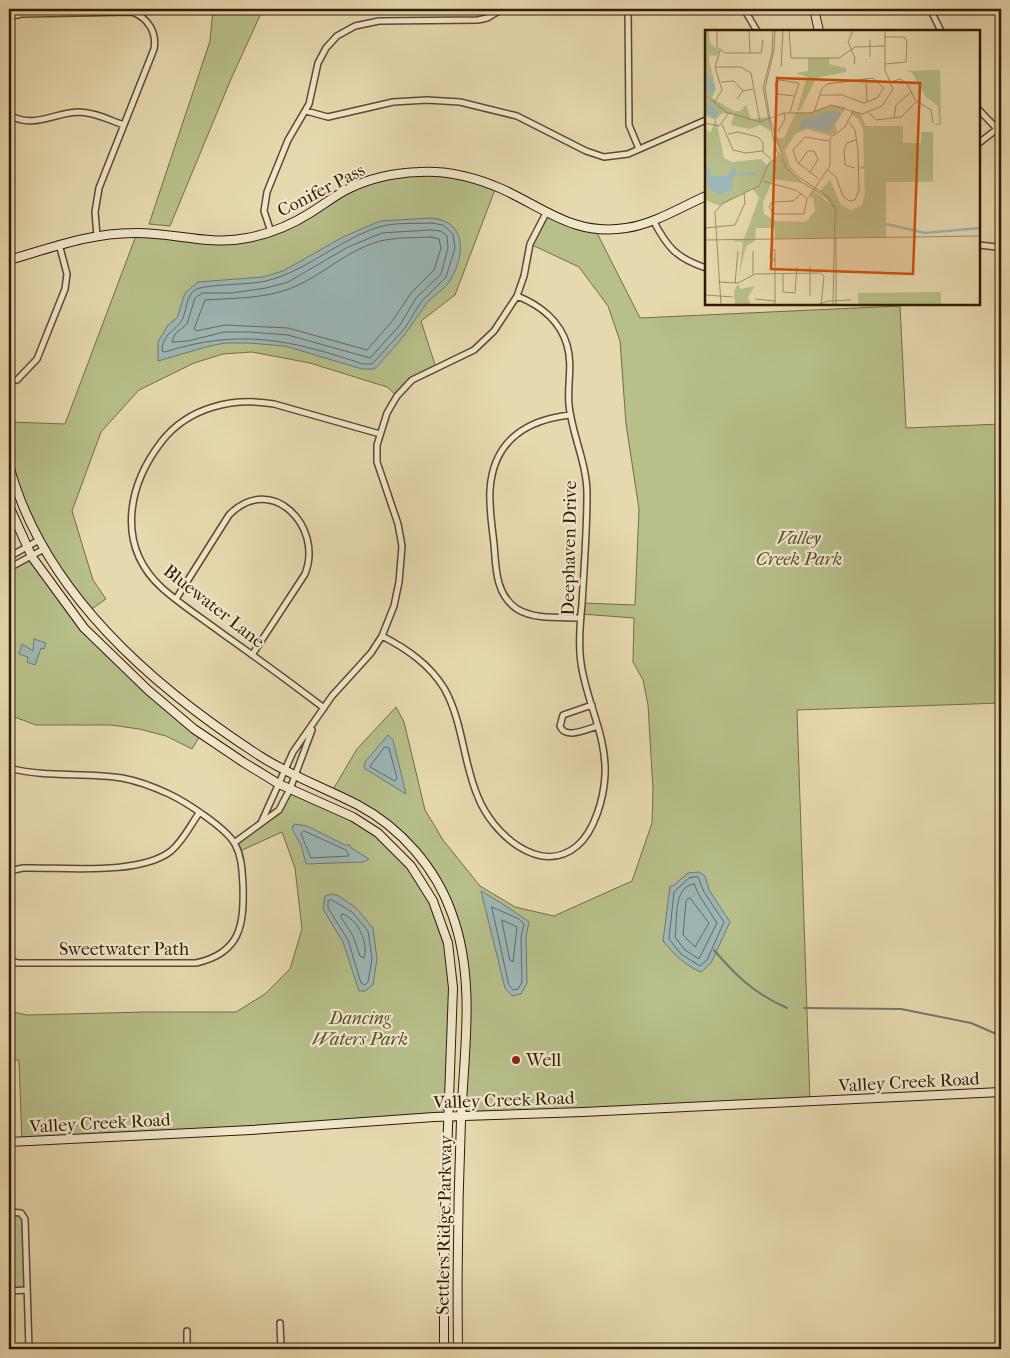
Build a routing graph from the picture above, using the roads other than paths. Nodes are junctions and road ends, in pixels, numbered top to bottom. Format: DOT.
graph roads {
  1 [pos="502,9"];
  2 [pos="628,9"];
  3 [pos="744,9"];
  4 [pos="814,9"];
  5 [pos="930,9"];
  6 [pos="9,17"];
  7 [pos="756,30"];
  8 [pos="820,30"];
  9 [pos="940,30"];
  10 [pos="306,111"];
  11 [pos="980,111"];
  12 [pos="9,115"];
  13 [pos="705,120"];
  14 [pos="124,125"];
  15 [pos="996,129"];
  16 [pos="1001,133"];
  17 [pos="980,142"];
  18 [pos="639,149"];
  19 [pos="705,196"];
  20 [pos="546,213"];
  21 [pos="653,220"];
  22 [pos="270,232"];
  23 [pos="97,236"];
  24 [pos="59,244"];
  25 [pos="980,245"];
  26 [pos="996,247"];
  27 [pos="25,256"];
  28 [pos="9,260"];
  29 [pos="9,267"];
  30 [pos="705,268"];
  31 [pos="517,296"];
  32 [pos="17,380"];
  33 [pos="570,415"];
  34 [pos="380,434"];
  35 [pos="9,465"];
  36 [pos="9,506"];
  37 [pos="38,540"];
  38 [pos="26,546"];
  39 [pos="44,549"];
  40 [pos="9,556"];
  41 [pos="32,557"];
  42 [pos="9,568"];
  43 [pos="176,599"];
  44 [pos="581,618"];
  45 [pos="382,636"];
  46 [pos="252,655"];
  47 [pos="592,705"];
  48 [pos="324,708"];
  49 [pos="598,726"];
  50 [pos="313,727"];
  51 [pos="9,768"];
  52 [pos="284,770"];
  53 [pos="295,776"];
  54 [pos="279,784"];
  55 [pos="290,789"];
  56 [pos="198,813"];
  57 [pos="261,823"];
  58 [pos="234,843"];
  59 [pos="9,871"];
  60 [pos="9,961"];
  61 [pos="1001,1092"];
  62 [pos="448,1116"];
  63 [pos="461,1116"];
  64 [pos="9,1142"];
  65 [pos="9,1212"];
  66 [pos="9,1290"];
  67 [pos="27,1290"];
  68 [pos="280,1323"];
  69 [pos="187,1331"];
  70 [pos="29,1349"];
  71 [pos="187,1349"];
  72 [pos="281,1349"];
  73 [pos="444,1349"];
  74 [pos="458,1349"];
  1 -- 10 [label="street"];
  2 -- 18 [label="street"];
  3 -- 7 [label="street"];
  4 -- 8 [label="street"];
  5 -- 9 [label="street"];
  6 -- 14 [label="street"];
  10 -- 18 [label="street"];
  10 -- 22 [label="street"];
  11 -- 15 [label="street"];
  12 -- 14 [label="street"];
  13 -- 18 [label="street"];
  14 -- 23 [label="street"];
  15 -- 16 [label="street"];
  15 -- 17 [label="street"];
  19 -- 21 [label="street, Conifer Pass"];
  20 -- 21 [label="street, Conifer Pass"];
  20 -- 22 [label="street, Conifer Pass"];
  20 -- 31 [label="street"];
  21 -- 30 [label="street"];
  22 -- 23 [label="street, Conifer Pass"];
  23 -- 24 [label="street, Conifer Pass"];
  24 -- 27 [label="street, Conifer Pass"];
  24 -- 32 [label="street"];
  25 -- 26 [label="street"];
  27 -- 28 [label="street, Conifer Pass"];
  27 -- 29 [label="street, Conifer Pass"];
  31 -- 33 [label="street, Deephaven Drive"];
  31 -- 34 [label="street"];
  33 -- 44 [label="street, Deephaven Drive"];
  33 -- 44 [label="street"];
  34 -- 43 [label="street, Bluewater Lane"];
  34 -- 45 [label="street"];
  35 -- 37 [label="street, Settlers Ridge Parkway"];
  36 -- 38 [label="street, Settlers Ridge Parkway"];
  37 -- 38 [label="street"];
  37 -- 39 [label="street, Settlers Ridge Parkway"];
  38 -- 40 [label="street"];
  38 -- 41 [label="street, Settlers Ridge Parkway"];
  39 -- 41 [label="street"];
  39 -- 52 [label="street, Settlers Ridge Parkway"];
  41 -- 42 [label="street"];
  41 -- 54 [label="street, Settlers Ridge Parkway"];
  43 -- 46 [label="street, Bluewater Lane"];
  43 -- 46 [label="street"];
  44 -- 47 [label="street, Deephaven Drive"];
  45 -- 48 [label="street"];
  45 -- 49 [label="street, Deephaven Drive"];
  46 -- 48 [label="street, Bluewater Lane"];
  47 -- 49 [label="street, Deephaven Drive"];
  47 -- 49 [label="street"];
  48 -- 50 [label="street"];
  50 -- 52 [label="street"];
  50 -- 53 [label="street"];
  51 -- 56 [label="street, Sweetwater Path"];
  52 -- 53 [label="street, Settlers Ridge Parkway"];
  52 -- 54 [label="street"];
  53 -- 55 [label="street"];
  53 -- 63 [label="street, Settlers Ridge Parkway"];
  54 -- 55 [label="street, Settlers Ridge Parkway"];
  54 -- 57 [label="street"];
  55 -- 57 [label="street"];
  55 -- 62 [label="street, Settlers Ridge Parkway"];
  56 -- 58 [label="street, Sweetwater Path"];
  56 -- 59 [label="street"];
  57 -- 58 [label="street"];
  58 -- 60 [label="street, Sweetwater Path"];
  61 -- 63 [label="street, Valley Creek Road"];
  62 -- 63 [label="street, Valley Creek Road"];
  62 -- 64 [label="street, Valley Creek Road"];
  62 -- 73 [label="street, Settlers Ridge Parkway"];
  63 -- 74 [label="street, Settlers Ridge Parkway"];
  65 -- 67 [label="street"];
  66 -- 67 [label="street"];
  67 -- 70 [label="street"];
  68 -- 72 [label="street"];
  69 -- 71 [label="street"];
}
